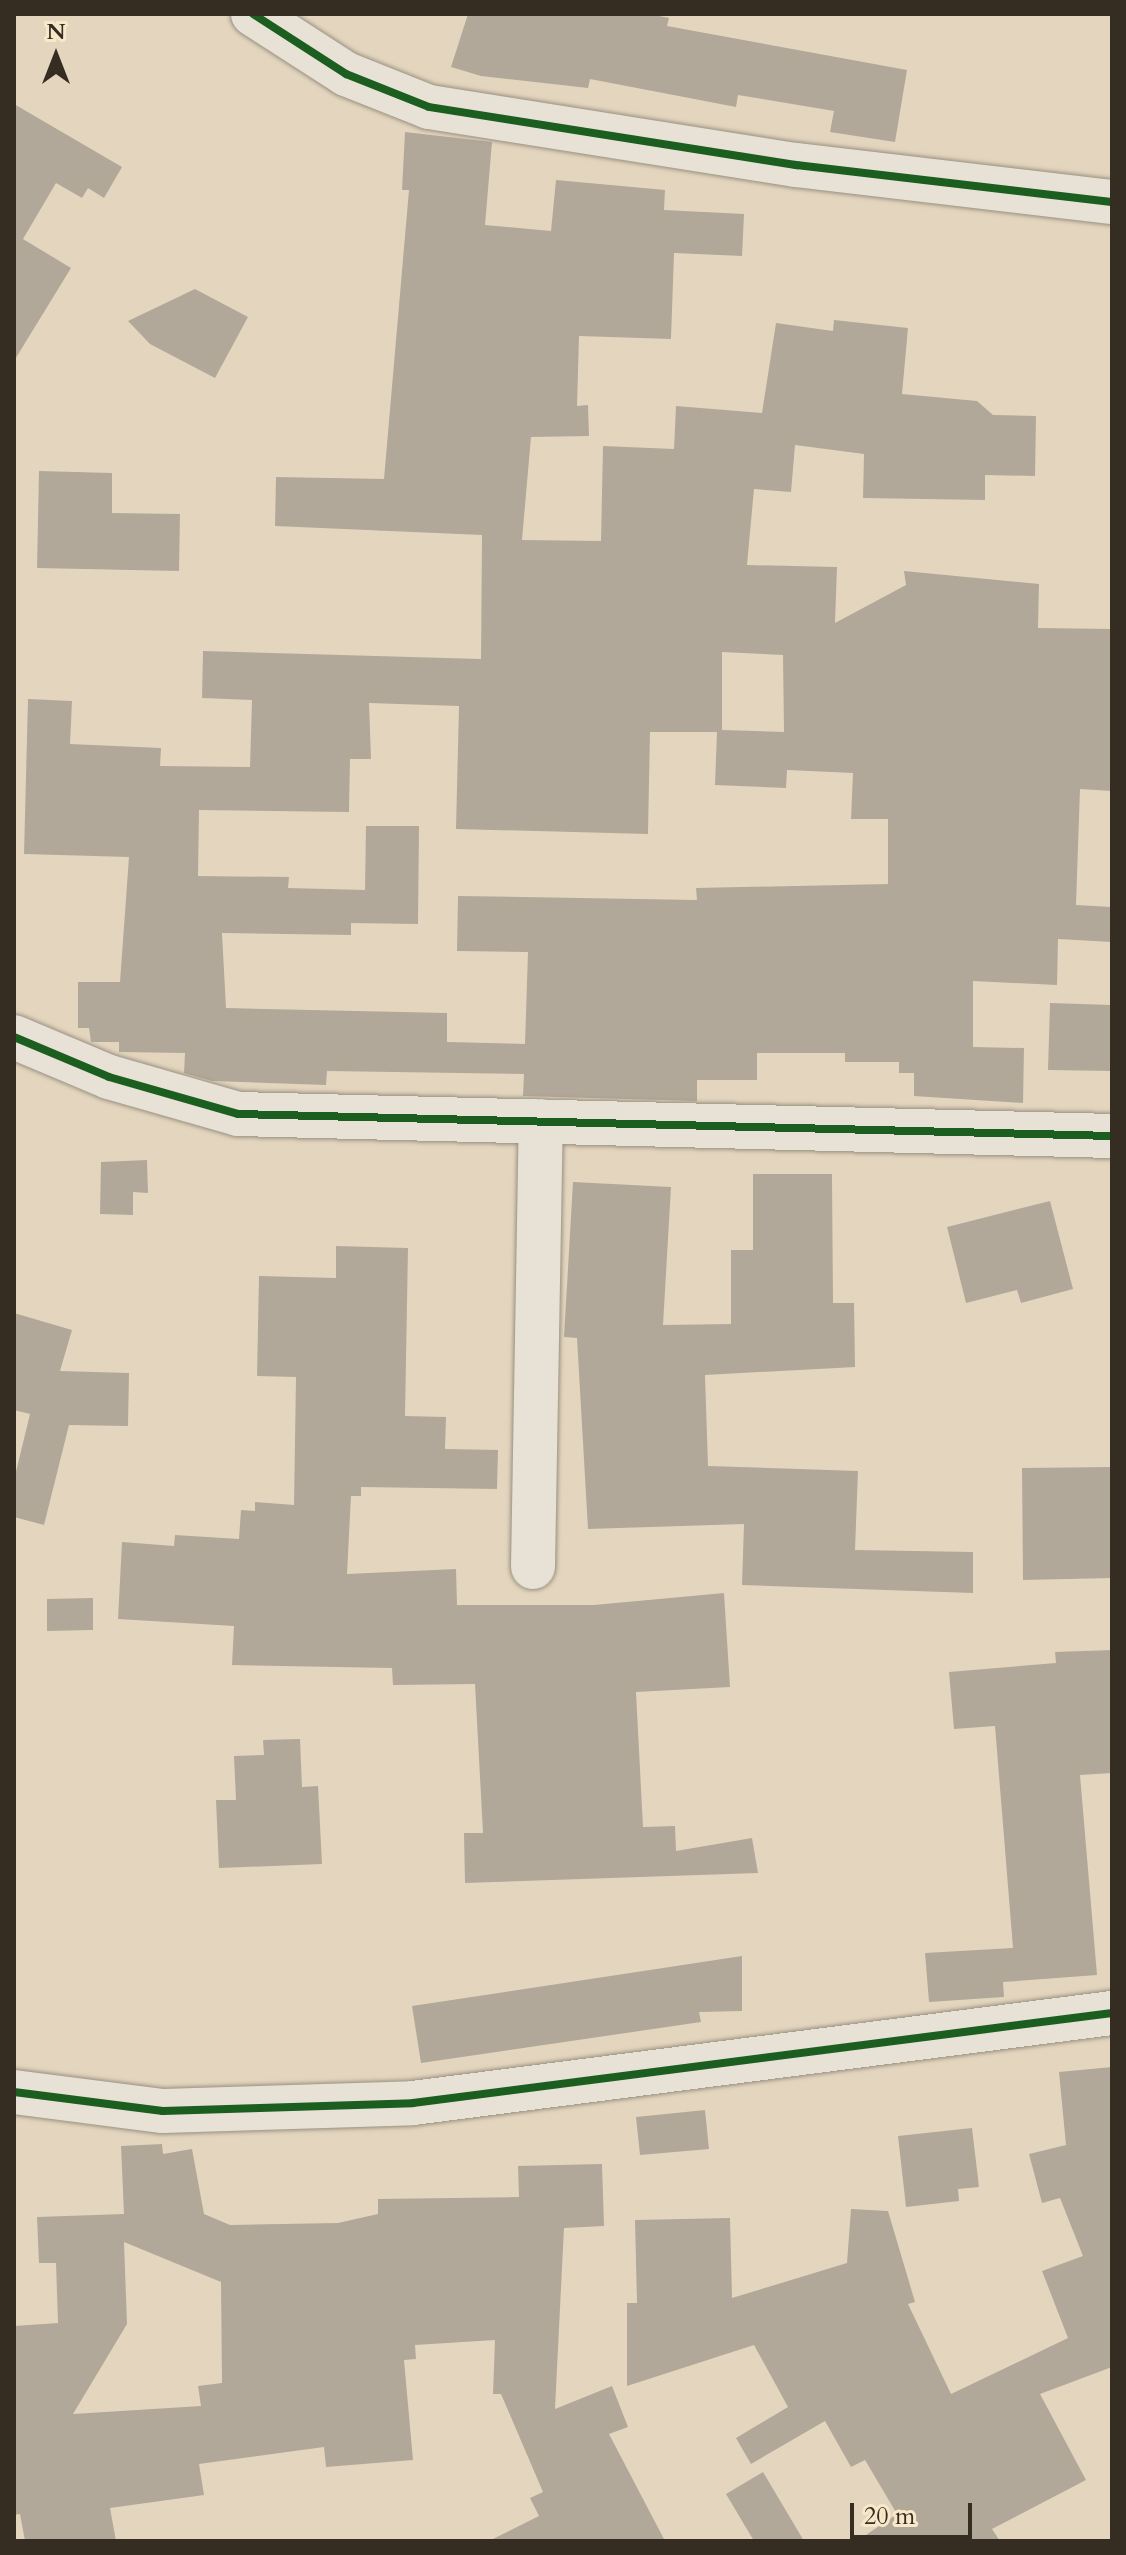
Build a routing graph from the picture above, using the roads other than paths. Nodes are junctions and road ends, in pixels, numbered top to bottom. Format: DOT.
graph roads {
  1 [pos="253,14"];
  2 [pos="1112,202"];
  3 [pos="14,1037"];
  4 [pos="541,1121"];
  5 [pos="1112,1136"];
  6 [pos="533,1567"];
  7 [pos="1112,2013"];
  8 [pos="14,2092"];
  1 -- 2 [label="street"];
  3 -- 4 [label="street"];
  4 -- 5 [label="street"];
  4 -- 6 [label="street"];
  7 -- 8 [label="street"];
}
